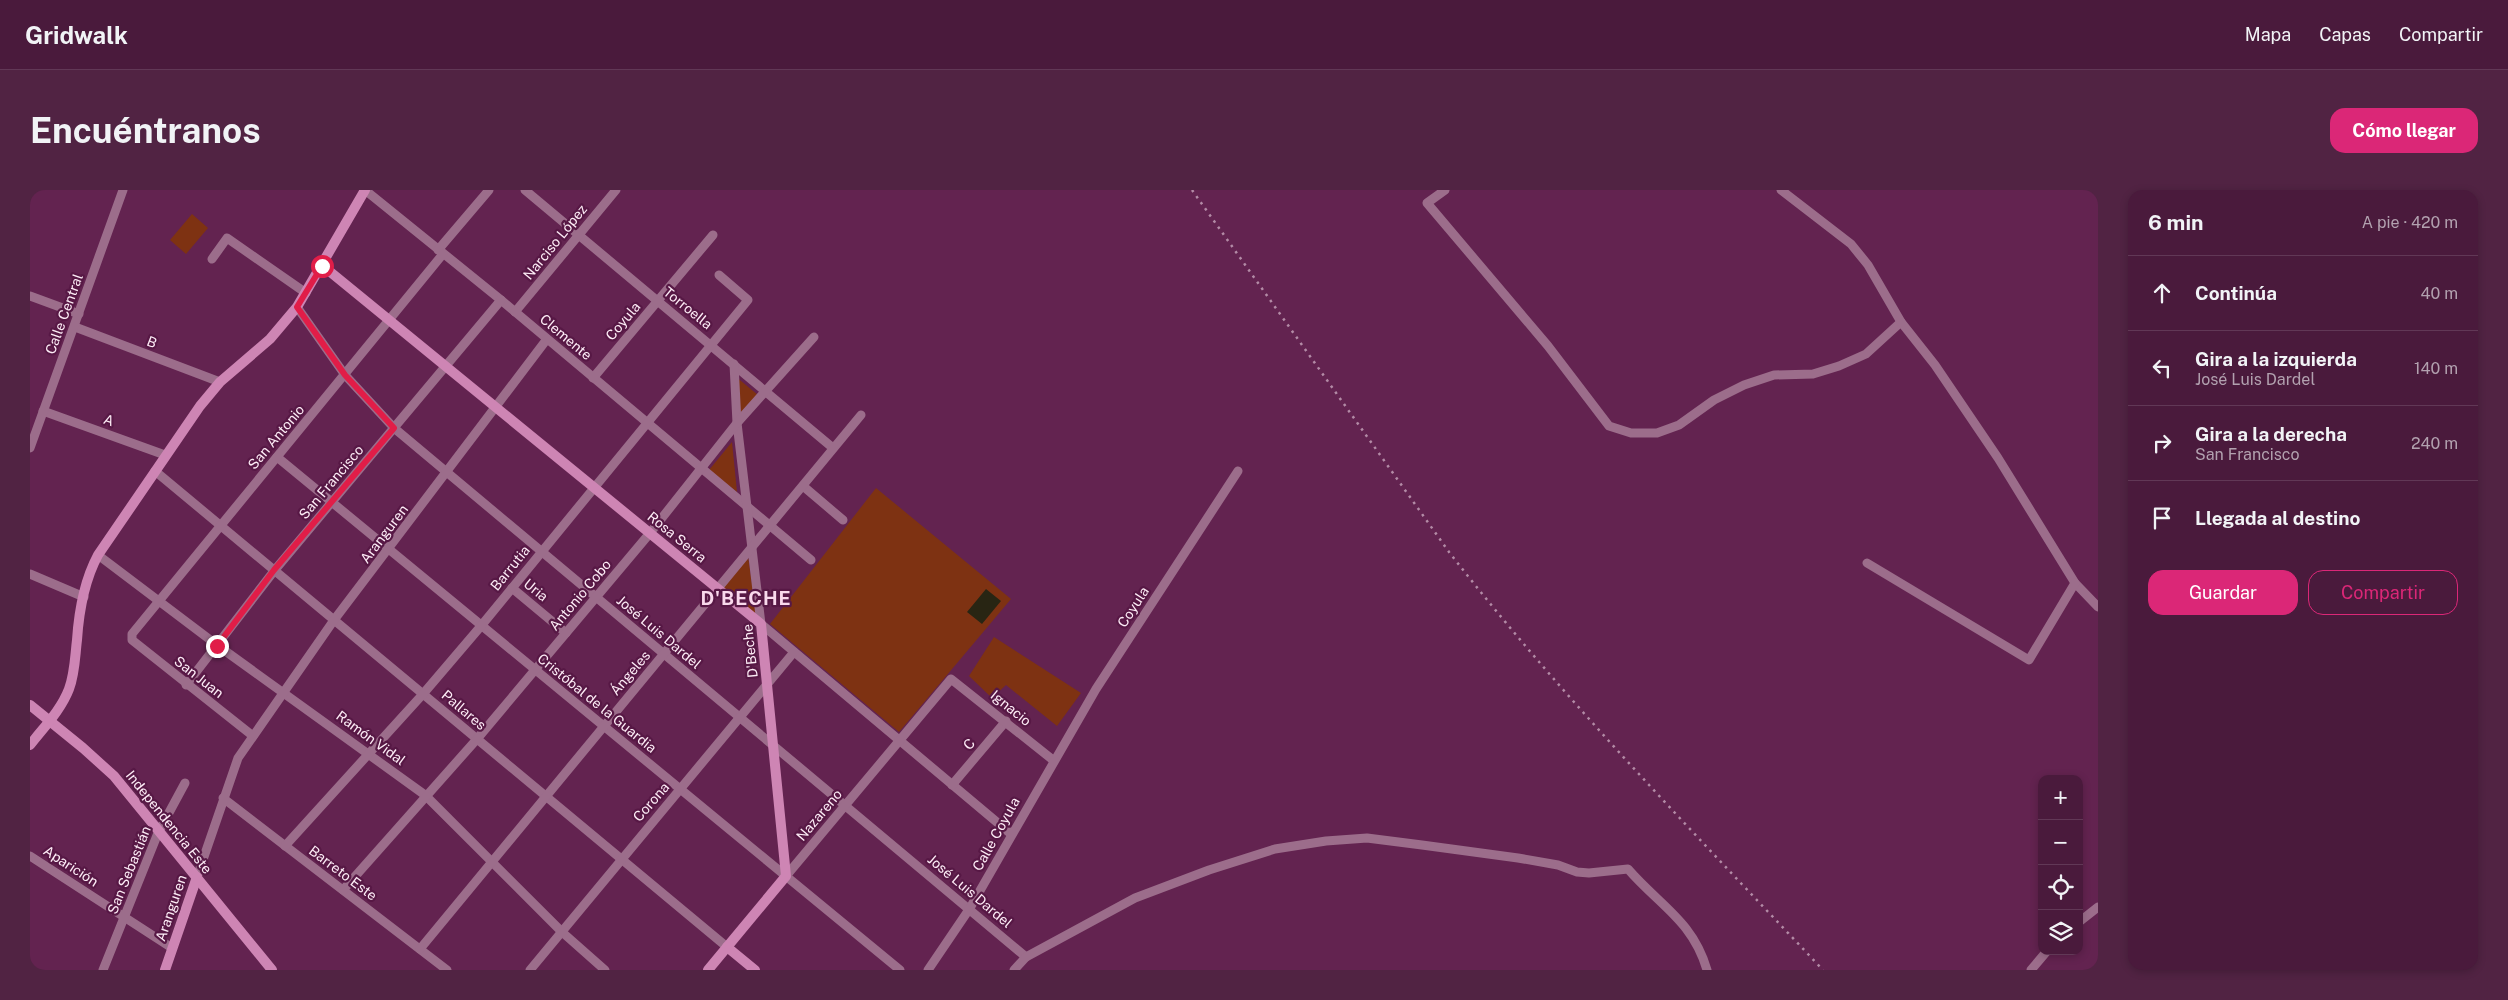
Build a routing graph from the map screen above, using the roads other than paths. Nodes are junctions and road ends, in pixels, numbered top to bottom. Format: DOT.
graph roads {
  1 [pos="124,190"];
  2 [pos="365,190"];
  3 [pos="488,190"];
  4 [pos="525,190"];
  5 [pos="616,190"];
  6 [pos="1445,190"];
  7 [pos="1781,190"];
  8 [pos="578,235"];
  9 [pos="713,235"];
  10 [pos="440,252"];
  11 [pos="212,259"];
  12 [pos="322,266"];
  13 [pos="719,275"];
  14 [pos="306,293"];
  15 [pos="30,296"];
  16 [pos="501,300"];
  17 [pos="658,301"];
  18 [pos="297,307"];
  19 [pos="515,312"];
  20 [pos="79,314"];
  21 [pos="389,320"];
  22 [pos="1901,322"];
  23 [pos="75,327"];
  24 [pos="814,337"];
  25 [pos="547,339"];
  26 [pos="711,344"];
  27 [pos="734,364"];
  28 [pos="445,366"];
  29 [pos="345,375"];
  30 [pos="593,378"];
  31 [pos="220,382"];
  32 [pos="766,392"];
  33 [pos="496,407"];
  34 [pos="43,411"];
  35 [pos="861,414"];
  36 [pos="647,423"];
  37 [pos="738,424"];
  38 [pos="394,428"];
  39 [pos="30,448"];
  40 [pos="834,448"];
  41 [pos="165,455"];
  42 [pos="277,457"];
  43 [pos="701,469"];
  44 [pos="155,471"];
  45 [pos="1238,471"];
  46 [pos="448,472"];
  47 [pos="803,486"];
  48 [pos="594,488"];
  49 [pos="332,503"];
  50 [pos="747,507"];
  51 [pos="842,520"];
  52 [pos="220,526"];
  53 [pos="770,526"];
  54 [pos="650,533"];
  55 [pos="753,548"];
  56 [pos="389,550"];
  57 [pos="541,552"];
  58 [pos="98,555"];
  59 [pos="811,560"];
  60 [pos="1867,563"];
  61 [pos="274,570"];
  62 [pos="30,574"];
  63 [pos="2075,583"];
  64 [pos="512,588"];
  65 [pos="718,588"];
  66 [pos="596,596"];
  67 [pos="84,598"];
  68 [pos="158,601"];
  69 [pos="2098,608"];
  70 [pos="334,620"];
  71 [pos="761,624"];
  72 [pos="481,626"];
  73 [pos="566,633"];
  74 [pos="131,638"];
  75 [pos="217,646"];
  76 [pos="794,652"];
  77 [pos="664,654"];
  78 [pos="535,670"];
  79 [pos="951,678"];
  80 [pos="186,685"];
  81 [pos="767,685"];
  82 [pos="284,694"];
  83 [pos="423,694"];
  84 [pos="30,705"];
  85 [pos="740,717"];
  86 [pos="50,721"];
  87 [pos="1006,721"];
  88 [pos="604,726"];
  89 [pos="253,736"];
  90 [pos="477,739"];
  91 [pos="899,740"];
  92 [pos="773,744"];
  93 [pos="30,745"];
  94 [pos="368,752"];
  95 [pos="1053,760"];
  96 [pos="185,783"];
  97 [pos="952,785"];
  98 [pos="680,789"];
  99 [pos="425,795"];
  100 [pos="545,796"];
  101 [pos="223,798"];
  102 [pos="846,805"];
  103 [pos="158,832"];
  104 [pos="1011,834"];
  105 [pos="285,846"];
  106 [pos="621,858"];
  107 [pos="31,859"];
  108 [pos="492,861"];
  109 [pos="786,876"];
  110 [pos="197,877"];
  111 [pos="343,890"];
  112 [pos="2098,907"];
  113 [pos="970,908"];
  114 [pos="124,918"];
  115 [pos="2083,919"];
  116 [pos="562,932"];
  117 [pos="727,947"];
  118 [pos="172,948"];
  119 [pos="420,949"];
  120 [pos="2044,955"];
  121 [pos="1026,957"];
  122 [pos="104,970"];
  123 [pos="165,970"];
  124 [pos="272,970"];
  125 [pos="447,970"];
  126 [pos="530,970"];
  127 [pos="605,970"];
  128 [pos="708,970"];
  129 [pos="755,970"];
  130 [pos="900,970"];
  131 [pos="928,970"];
  132 [pos="1014,970"];
  133 [pos="1707,970"];
  134 [pos="2032,970"];
  1 -- 20 [label="street, Calle Central"];
  2 -- 10 [label="street, Clemente"];
  2 -- 12 [label="street"];
  3 -- 10 [label="street, San Antonio"];
  4 -- 8 [label="street, Torroella"];
  5 -- 8 [label="street, Narciso López"];
  6 -- 22 [label="street"];
  7 -- 22 [label="street"];
  8 -- 17 [label="street, Torroella"];
  8 -- 19 [label="street, Narciso López"];
  9 -- 17 [label="street, Coyula"];
  10 -- 16 [label="street, Clemente"];
  10 -- 21 [label="street, San Antonio"];
  11 -- 14 [label="street"];
  12 -- 14 [label="street"];
  12 -- 21 [label="street, Rosa Serra"];
  13 -- 26 [label="street, Barrutia"];
  14 -- 18 [label="street"];
  15 -- 20 [label="street"];
  16 -- 19 [label="street, Clemente"];
  16 -- 28 [label="street, San Francisco"];
  17 -- 26 [label="street, Torroella"];
  17 -- 30 [label="street, Coyula"];
  18 -- 29 [label="street, José Luis Dardel"];
  18 -- 31 [label="street"];
  19 -- 25 [label="street, Clemente"];
  20 -- 23 [label="street, Calle Central"];
  21 -- 28 [label="street, Rosa Serra"];
  21 -- 29 [label="street, San Antonio"];
  22 -- 63 [label="street"];
  23 -- 31 [label="street, B"];
  23 -- 34 [label="street, Calle Central"];
  24 -- 32 [label="street, Antonio Cobo"];
  25 -- 30 [label="street, Clemente"];
  25 -- 33 [label="street, Aranguren"];
  26 -- 27 [label="street, Torroella"];
  26 -- 36 [label="street, Barrutia"];
  27 -- 32 [label="street, Torroella"];
  27 -- 37 [label="street, D'Beche"];
  28 -- 33 [label="street, Rosa Serra"];
  28 -- 38 [label="street, San Francisco"];
  29 -- 38 [label="street, José Luis Dardel"];
  29 -- 42 [label="street, San Antonio"];
  30 -- 36 [label="street, Clemente"];
  31 -- 41 [label="street"];
  32 -- 37 [label="street, Antonio Cobo"];
  32 -- 40 [label="street, Torroella"];
  33 -- 46 [label="street, Aranguren"];
  33 -- 48 [label="street, Rosa Serra"];
  34 -- 39 [label="street, Calle Central"];
  34 -- 41 [label="street, A"];
  35 -- 40 [label="street, Ángeles"];
  36 -- 43 [label="street, Clemente"];
  36 -- 48 [label="street, Barrutia"];
  37 -- 43 [label="street, Antonio Cobo"];
  37 -- 50 [label="street, D'Beche"];
  38 -- 46 [label="street, José Luis Dardel"];
  38 -- 49 [label="street, San Francisco"];
  40 -- 47 [label="street, Ángeles"];
  41 -- 44 [label="street"];
  42 -- 49 [label="street, Cristóbal de la Guardia"];
  42 -- 52 [label="street, San Antonio"];
  43 -- 50 [label="street, Clemente"];
  43 -- 54 [label="street, Antonio Cobo"];
  44 -- 52 [label="street, Pallares"];
  44 -- 58 [label="street"];
  45 -- 95 [label="street, Coyula"];
  46 -- 56 [label="street, Aranguren"];
  46 -- 57 [label="street, José Luis Dardel"];
  47 -- 51 [label="street"];
  47 -- 53 [label="street, Ángeles"];
  48 -- 54 [label="street, Rosa Serra"];
  48 -- 57 [label="street, Barrutia"];
  49 -- 56 [label="street, Cristóbal de la Guardia"];
  49 -- 61 [label="street, San Francisco"];
  50 -- 53 [label="street, Clemente"];
  50 -- 55 [label="street, D'Beche"];
  52 -- 61 [label="street, Pallares"];
  52 -- 68 [label="street, San Antonio"];
  53 -- 55 [label="street, Ángeles"];
  53 -- 59 [label="street, Clemente"];
  54 -- 65 [label="street, Rosa Serra"];
  54 -- 66 [label="street, Antonio Cobo"];
  55 -- 65 [label="street, Ángeles"];
  55 -- 71 [label="street, D'Beche"];
  56 -- 70 [label="street, Aranguren"];
  56 -- 72 [label="street, Cristóbal de la Guardia"];
  57 -- 64 [label="street, Barrutia"];
  57 -- 66 [label="street, José Luis Dardel"];
  58 -- 67 [label="street"];
  58 -- 68 [label="street, Ramón Vidal"];
  60 -- 63 [label="street"];
  61 -- 70 [label="street, Pallares"];
  61 -- 75 [label="street, San Francisco"];
  62 -- 67 [label="street"];
  63 -- 69 [label="street"];
  64 -- 72 [label="street, Barrutia"];
  64 -- 73 [label="street, Uria"];
  65 -- 71 [label="street, Rosa Serra"];
  65 -- 77 [label="street, Ángeles"];
  66 -- 73 [label="street, Antonio Cobo"];
  66 -- 77 [label="street, José Luis Dardel"];
  67 -- 86 [label="street"];
  68 -- 74 [label="street, San Antonio"];
  68 -- 75 [label="street, Ramón Vidal"];
  70 -- 82 [label="street, Aranguren"];
  70 -- 83 [label="street, Pallares"];
  71 -- 76 [label="street, Rosa Serra"];
  71 -- 81 [label="street, D'Beche"];
  72 -- 78 [label="street, Cristóbal de la Guardia"];
  72 -- 83 [label="street, Barrutia"];
  73 -- 78 [label="street, Antonio Cobo"];
  74 -- 80 [label="street, San Juan"];
  75 -- 80 [label="street, San Francisco"];
  75 -- 82 [label="street, Ramón Vidal"];
  76 -- 81 [label="street, Corona"];
  76 -- 91 [label="street, Rosa Serra"];
  77 -- 85 [label="street, José Luis Dardel"];
  77 -- 88 [label="street, Ángeles"];
  78 -- 88 [label="street, Cristóbal de la Guardia"];
  78 -- 90 [label="street, Antonio Cobo"];
  79 -- 87 [label="street, Ignacio"];
  79 -- 91 [label="street, Nazareno"];
  80 -- 89 [label="street, San Juan"];
  81 -- 85 [label="street, Corona"];
  81 -- 92 [label="street, D'Beche"];
  82 -- 89 [label="street, Aranguren"];
  82 -- 94 [label="street, Ramón Vidal"];
  83 -- 90 [label="street, Pallares"];
  83 -- 94 [label="street, Barrutia"];
  84 -- 86 [label="street, Independencia Este"];
  85 -- 92 [label="street, José Luis Dardel"];
  85 -- 98 [label="street, Corona"];
  86 -- 93 [label="street"];
  86 -- 103 [label="street, Independencia Este"];
  87 -- 95 [label="street, Ignacio"];
  87 -- 97 [label="street, C"];
  88 -- 98 [label="street, Cristóbal de la Guardia"];
  88 -- 100 [label="street, Ángeles"];
  89 -- 101 [label="street, Aranguren"];
  90 -- 99 [label="street, Antonio Cobo"];
  90 -- 100 [label="street, Pallares"];
  91 -- 97 [label="street, Rosa Serra"];
  91 -- 102 [label="street, Nazareno"];
  92 -- 102 [label="street, José Luis Dardel"];
  92 -- 109 [label="street, D'Beche"];
  94 -- 99 [label="street, Ramón Vidal"];
  94 -- 105 [label="street, Barrutia"];
  95 -- 104 [label="street, Calle Coyula"];
  96 -- 103 [label="street, San Sebastián"];
  97 -- 104 [label="street, Rosa Serra"];
  98 -- 106 [label="street, Corona"];
  98 -- 109 [label="street, Cristóbal de la Guardia"];
  99 -- 108 [label="street, Ramón Vidal"];
  99 -- 111 [label="street, Antonio Cobo"];
  100 -- 106 [label="street, Pallares"];
  100 -- 108 [label="street, Ángeles"];
  101 -- 105 [label="street, Barreto Este"];
  101 -- 110 [label="street, Aranguren"];
  102 -- 109 [label="street, Nazareno"];
  102 -- 113 [label="street, José Luis Dardel"];
  103 -- 110 [label="street, Independencia Este"];
  103 -- 114 [label="street, San Sebastián"];
  104 -- 113 [label="street, Calle Coyula"];
  105 -- 111 [label="street, Barreto Este"];
  106 -- 116 [label="street, Corona"];
  106 -- 117 [label="street, Pallares"];
  107 -- 114 [label="street, Aparición"];
  108 -- 116 [label="street, Ramón Vidal"];
  108 -- 119 [label="street, Ángeles"];
  109 -- 117 [label="street, Nazareno"];
  109 -- 130 [label="street, Cristóbal de la Guardia"];
  110 -- 118 [label="street, Aranguren"];
  110 -- 124 [label="street, Independencia Este"];
  111 -- 119 [label="street, Barreto Este"];
  112 -- 115 [label="street"];
  113 -- 121 [label="street, José Luis Dardel"];
  113 -- 131 [label="street, Calle Coyula"];
  114 -- 118 [label="street, Aparición"];
  114 -- 122 [label="street, San Sebastián"];
  116 -- 126 [label="street, Corona"];
  116 -- 127 [label="street, Ramón Vidal"];
  117 -- 128 [label="street, Nazareno"];
  117 -- 129 [label="street, Pallares"];
  118 -- 123 [label="street, Aranguren"];
  119 -- 125 [label="street, Barreto Este"];
  120 -- 134 [label="street"];
  121 -- 132 [label="street"];
  121 -- 133 [label="street"];
}
